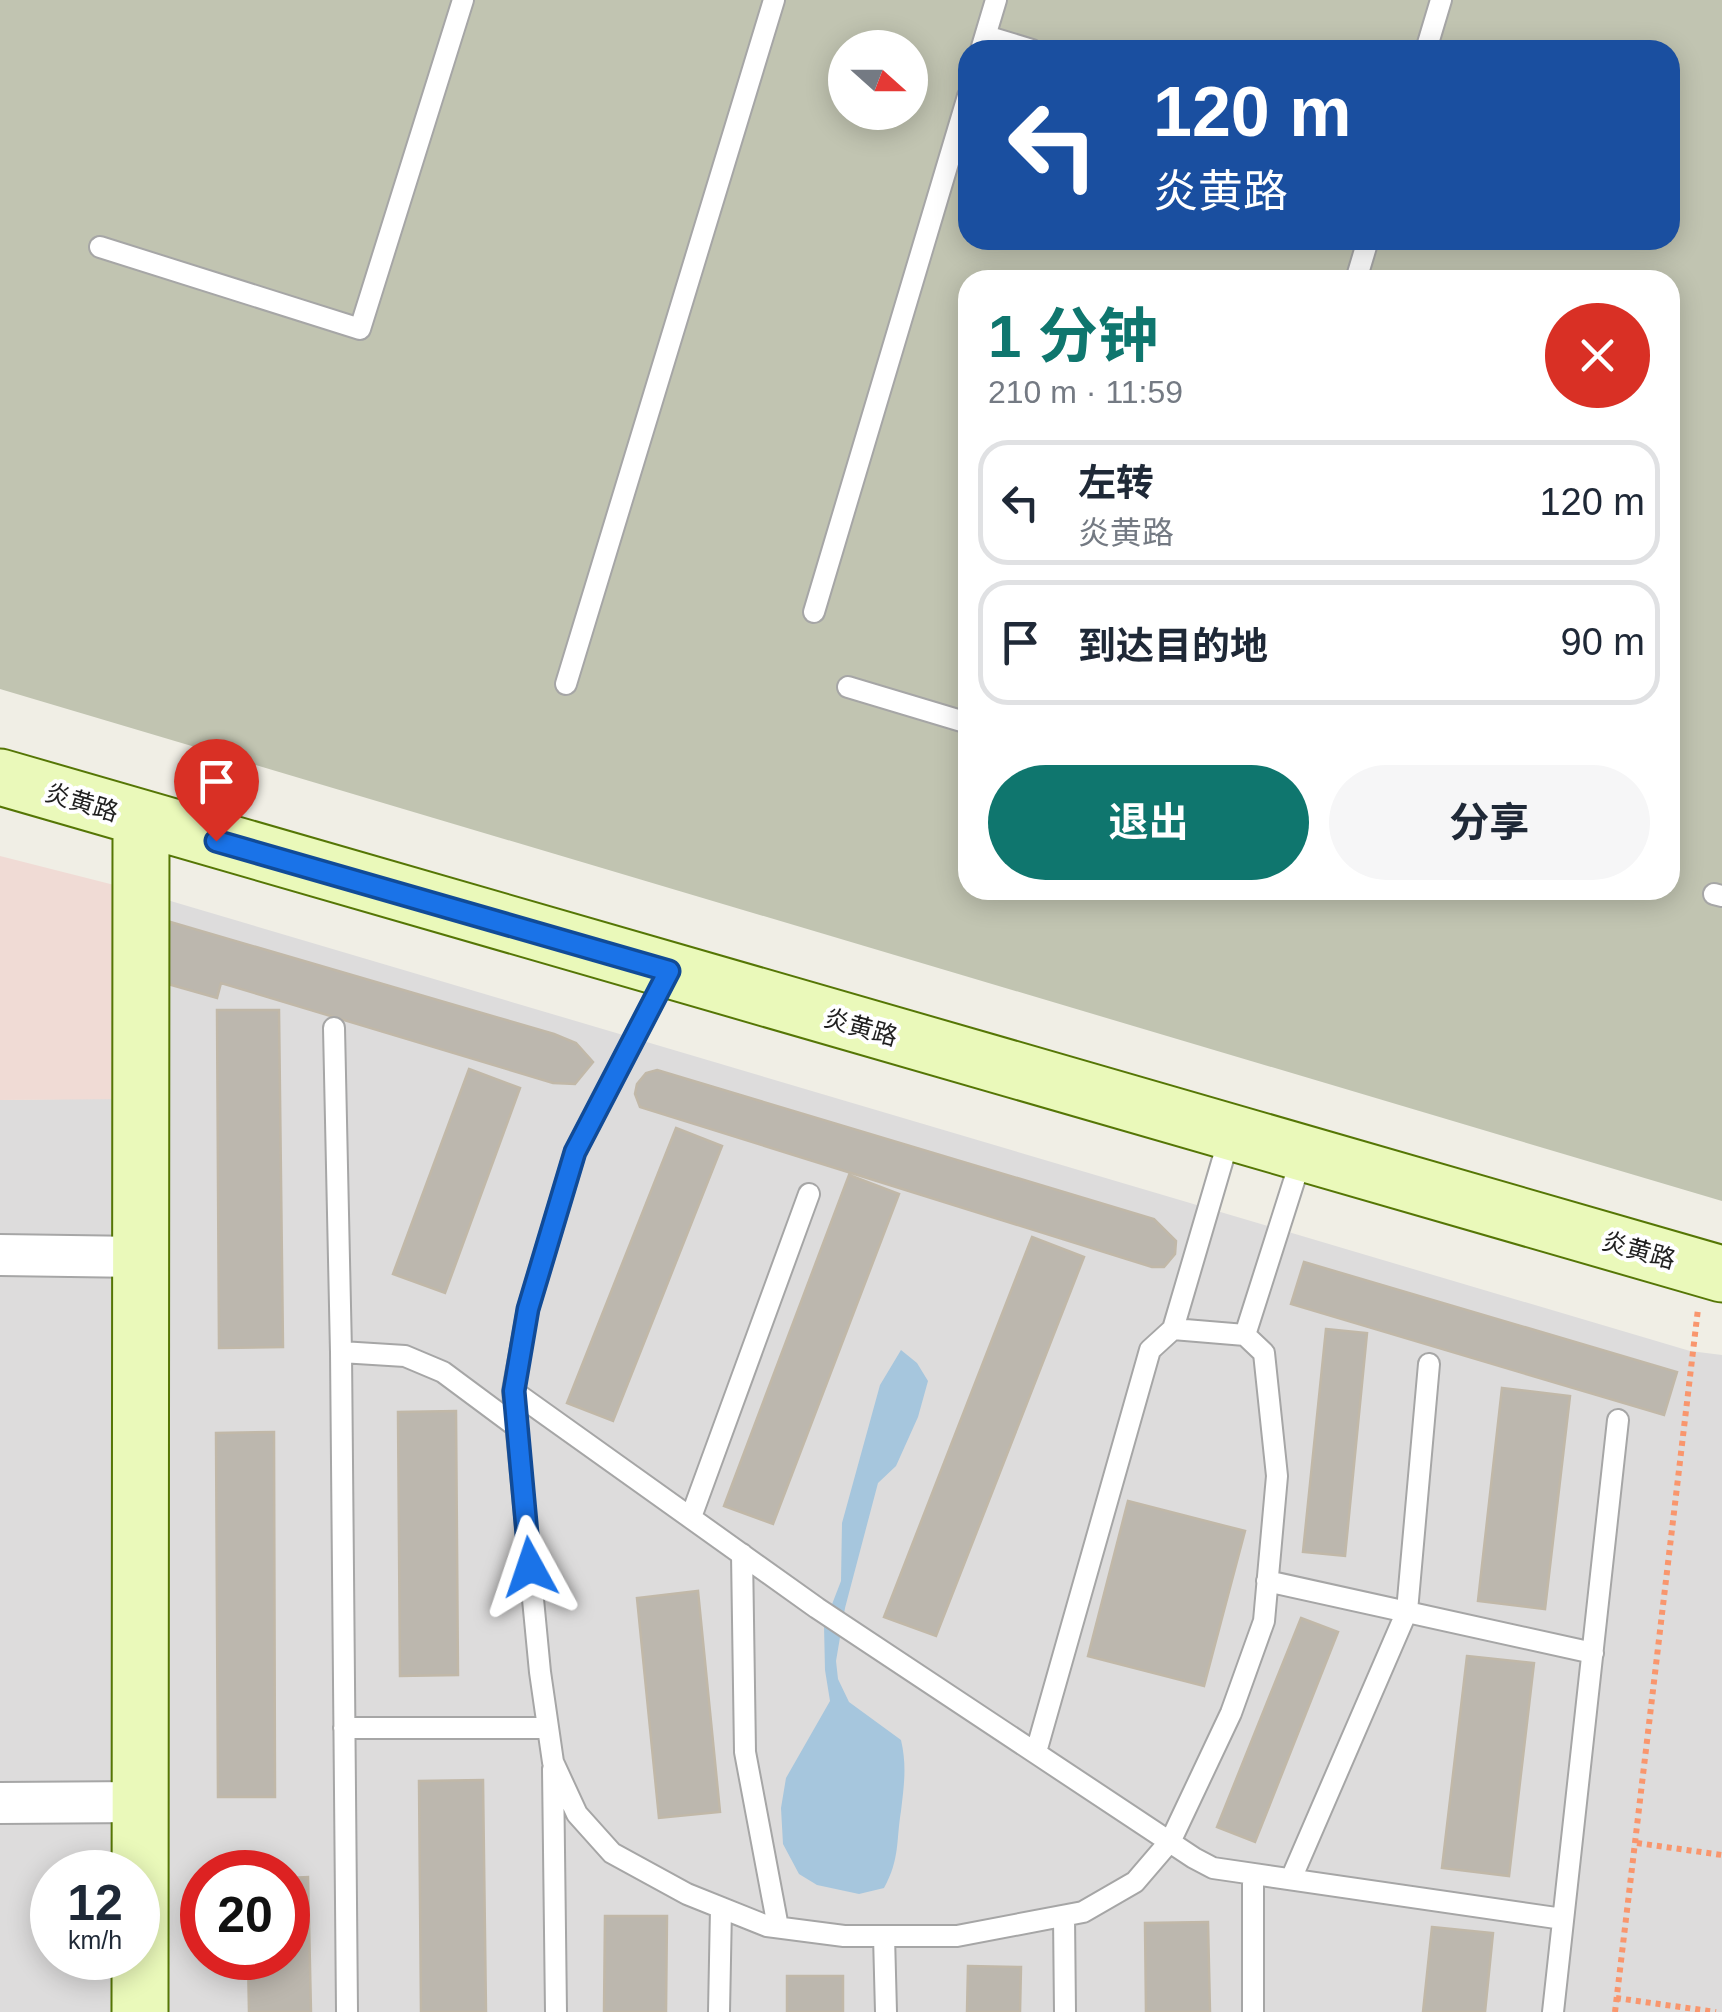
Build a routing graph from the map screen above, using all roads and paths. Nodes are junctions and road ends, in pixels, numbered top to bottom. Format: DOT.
graph roads {
  1 [pos="463,0"];
  2 [pos="774,0"];
  3 [pos="996,0"];
  4 [pos="1441,0"];
  5 [pos="984,40"];
  6 [pos="1429,40"];
  7 [pos="958,130"];
  8 [pos="100,248"];
  9 [pos="814,612"];
  10 [pos="566,684"];
  11 [pos="848,687"];
  12 [pos="958,721"];
  13 [pos="0,777"];
  14 [pos="141,820"];
  15 [pos="669,971"];
  16 [pos="334,1028"];
  17 [pos="1231,1133"];
  18 [pos="1303,1154"];
  19 [pos="809,1194"];
  20 [pos="0,1256"];
  21 [pos="140,1257"];
  22 [pos="1712,1271"];
  23 [pos="1173,1329"];
  24 [pos="1245,1335"];
  25 [pos="341,1352"];
  26 [pos="1428,1364"];
  27 [pos="514,1391"];
  28 [pos="1618,1420"];
  29 [pos="517,1427"];
  30 [pos="691,1518"];
  31 [pos="742,1554"];
  32 [pos="1267,1581"];
  33 [pos="1407,1611"];
  34 [pos="1593,1652"];
  35 [pos="344,1728"];
  36 [pos="548,1728"];
  37 [pos="1036,1752"];
  38 [pos="553,1762"];
  39 [pos="140,1802"];
  40 [pos="0,1803"];
  41 [pos="1171,1840"];
  42 [pos="1637,1843"];
  43 [pos="1722,1855"];
  44 [pos="1253,1874"];
  45 [pos="1290,1879"];
  46 [pos="721,1908"];
  47 [pos="1064,1916"];
  48 [pos="1564,1919"];
  49 [pos="778,1927"];
  50 [pos="884,1936"];
  51 [pos="1616,1998"];
  52 [pos="140,2012"];
  53 [pos="347,2012"];
  54 [pos="556,2012"];
  55 [pos="719,2012"];
  56 [pos="886,2012"];
  57 [pos="1064,2012"];
  58 [pos="1253,2012"];
  59 [pos="1553,2012"];
  60 [pos="1615,2012"];
  61 [pos="1716,2012"];
  1 -- 8 [label="lane"];
  2 -- 10 [label="lane"];
  3 -- 5 [label="lane"];
  4 -- 6 [label="lane"];
  7 -- 9 [label="lane"];
  11 -- 12 [label="lane"];
  13 -- 14 [label="street, 炎黄路"];
  14 -- 15 [label="street, 炎黄路"];
  14 -- 21 [label="street"];
  15 -- 17 [label="street, 炎黄路"];
  15 -- 27 [label="lane"];
  16 -- 25 [label="lane"];
  17 -- 18 [label="street, 炎黄路"];
  17 -- 23 [label="lane"];
  18 -- 22 [label="street, 炎黄路"];
  18 -- 24 [label="lane"];
  19 -- 30 [label="lane"];
  20 -- 21 [label="street"];
  21 -- 39 [label="street"];
  22 -- 42 [label="path"];
  23 -- 24 [label="lane"];
  23 -- 37 [label="lane"];
  24 -- 32 [label="lane"];
  25 -- 29 [label="lane"];
  25 -- 35 [label="lane"];
  26 -- 33 [label="lane"];
  27 -- 29 [label="lane"];
  27 -- 30 [label="lane"];
  28 -- 34 [label="lane"];
  29 -- 36 [label="lane"];
  30 -- 31 [label="lane"];
  31 -- 37 [label="lane"];
  31 -- 49 [label="lane"];
  32 -- 33 [label="lane"];
  32 -- 41 [label="lane"];
  33 -- 34 [label="lane"];
  33 -- 45 [label="lane"];
  34 -- 48 [label="lane"];
  35 -- 36 [label="lane"];
  35 -- 53 [label="lane"];
  36 -- 38 [label="lane"];
  37 -- 41 [label="lane"];
  38 -- 46 [label="lane"];
  38 -- 54 [label="lane"];
  39 -- 40 [label="street"];
  39 -- 52 [label="street"];
  41 -- 44 [label="lane"];
  41 -- 47 [label="lane"];
  42 -- 43 [label="path"];
  42 -- 51 [label="path"];
  44 -- 45 [label="lane"];
  44 -- 58 [label="lane"];
  45 -- 48 [label="lane"];
  46 -- 49 [label="lane"];
  46 -- 55 [label="lane"];
  47 -- 50 [label="lane"];
  47 -- 57 [label="lane"];
  48 -- 59 [label="lane"];
  49 -- 50 [label="lane"];
  50 -- 56 [label="lane"];
  51 -- 60 [label="path"];
  51 -- 61 [label="path"];
}
